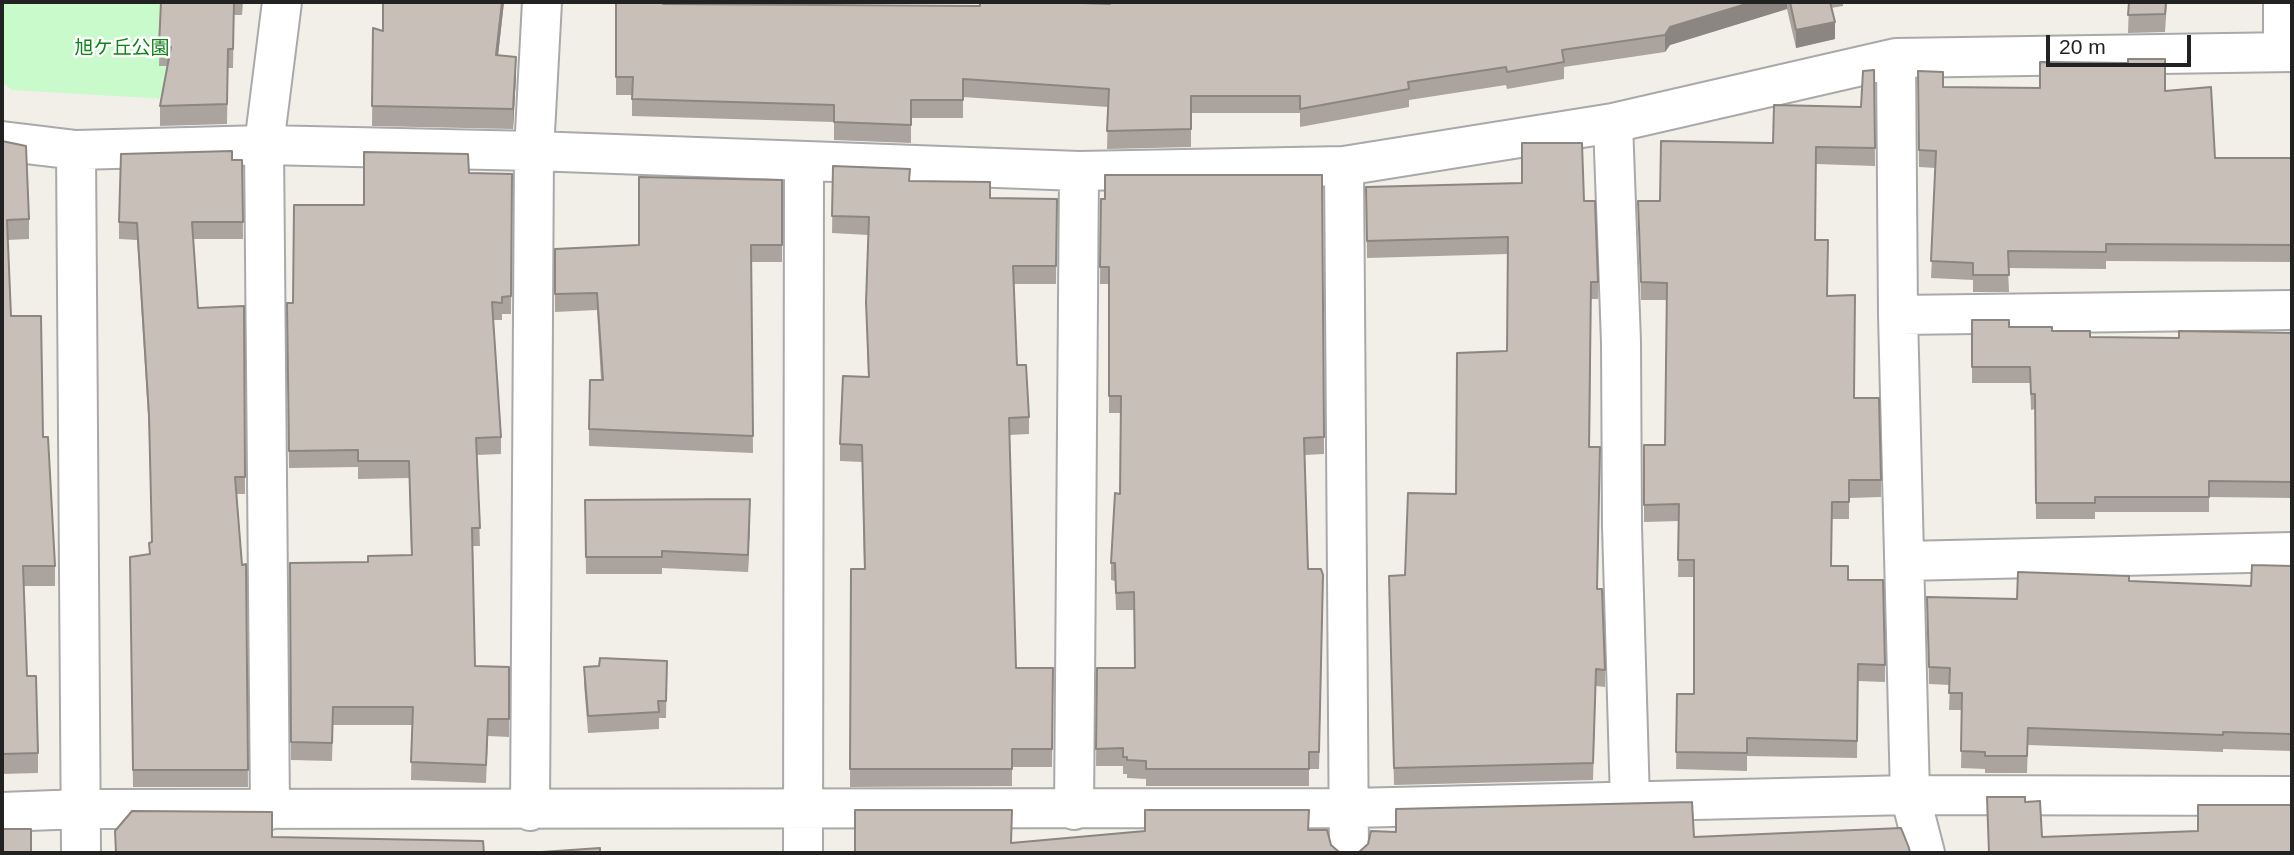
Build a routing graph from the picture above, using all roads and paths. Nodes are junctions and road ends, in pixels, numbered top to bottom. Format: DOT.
graph roads {
  1 [pos="282,2"];
  2 [pos="542,2"];
  3 [pos="2283,2"];
  4 [pos="2288,52"];
  5 [pos="1896,58"];
  6 [pos="1613,123"];
  7 [pos="2,141"];
  8 [pos="264,145"];
  9 [pos="76,150"];
  10 [pos="534,151"];
  11 [pos="804,161"];
  12 [pos="1344,166"];
  13 [pos="1079,171"];
  14 [pos="2292,310"];
  15 [pos="1898,315"];
  16 [pos="2292,552"];
  17 [pos="1905,561"];
  18 [pos="1910,795"];
  19 [pos="2292,796"];
  20 [pos="1630,802"];
  21 [pos="1349,808"];
  22 [pos="81,809"];
  23 [pos="270,810"];
  24 [pos="1074,810"];
  25 [pos="530,811"];
  26 [pos="802,811"];
  27 [pos="2,812"];
  28 [pos="81,853"];
  29 [pos="803,853"];
  30 [pos="1349,853"];
  31 [pos="1925,853"];
  1 -- 8 [label="street"];
  2 -- 10 [label="street"];
  3 -- 4 [label="street"];
  4 -- 5 [label="street"];
  5 -- 6 [label="street"];
  5 -- 15 [label="street"];
  6 -- 12 [label="street"];
  6 -- 20 [label="street"];
  7 -- 9 [label="street"];
  8 -- 9 [label="street"];
  8 -- 10 [label="street"];
  8 -- 23 [label="street"];
  9 -- 22 [label="street"];
  10 -- 11 [label="street"];
  10 -- 25 [label="street"];
  11 -- 13 [label="street"];
  11 -- 26 [label="street"];
  12 -- 13 [label="street"];
  12 -- 21 [label="street"];
  13 -- 24 [label="street"];
  14 -- 15 [label="street"];
  15 -- 17 [label="street"];
  16 -- 17 [label="street"];
  17 -- 18 [label="street"];
  18 -- 19 [label="street"];
  18 -- 20 [label="street"];
  18 -- 31 [label="street"];
  20 -- 21 [label="street"];
  21 -- 24 [label="street"];
  21 -- 30 [label="street"];
  22 -- 23 [label="street"];
  22 -- 27 [label="street"];
  22 -- 28 [label="street"];
  23 -- 25 [label="street"];
  24 -- 26 [label="street"];
  25 -- 26 [label="street"];
  26 -- 29 [label="street"];
}
